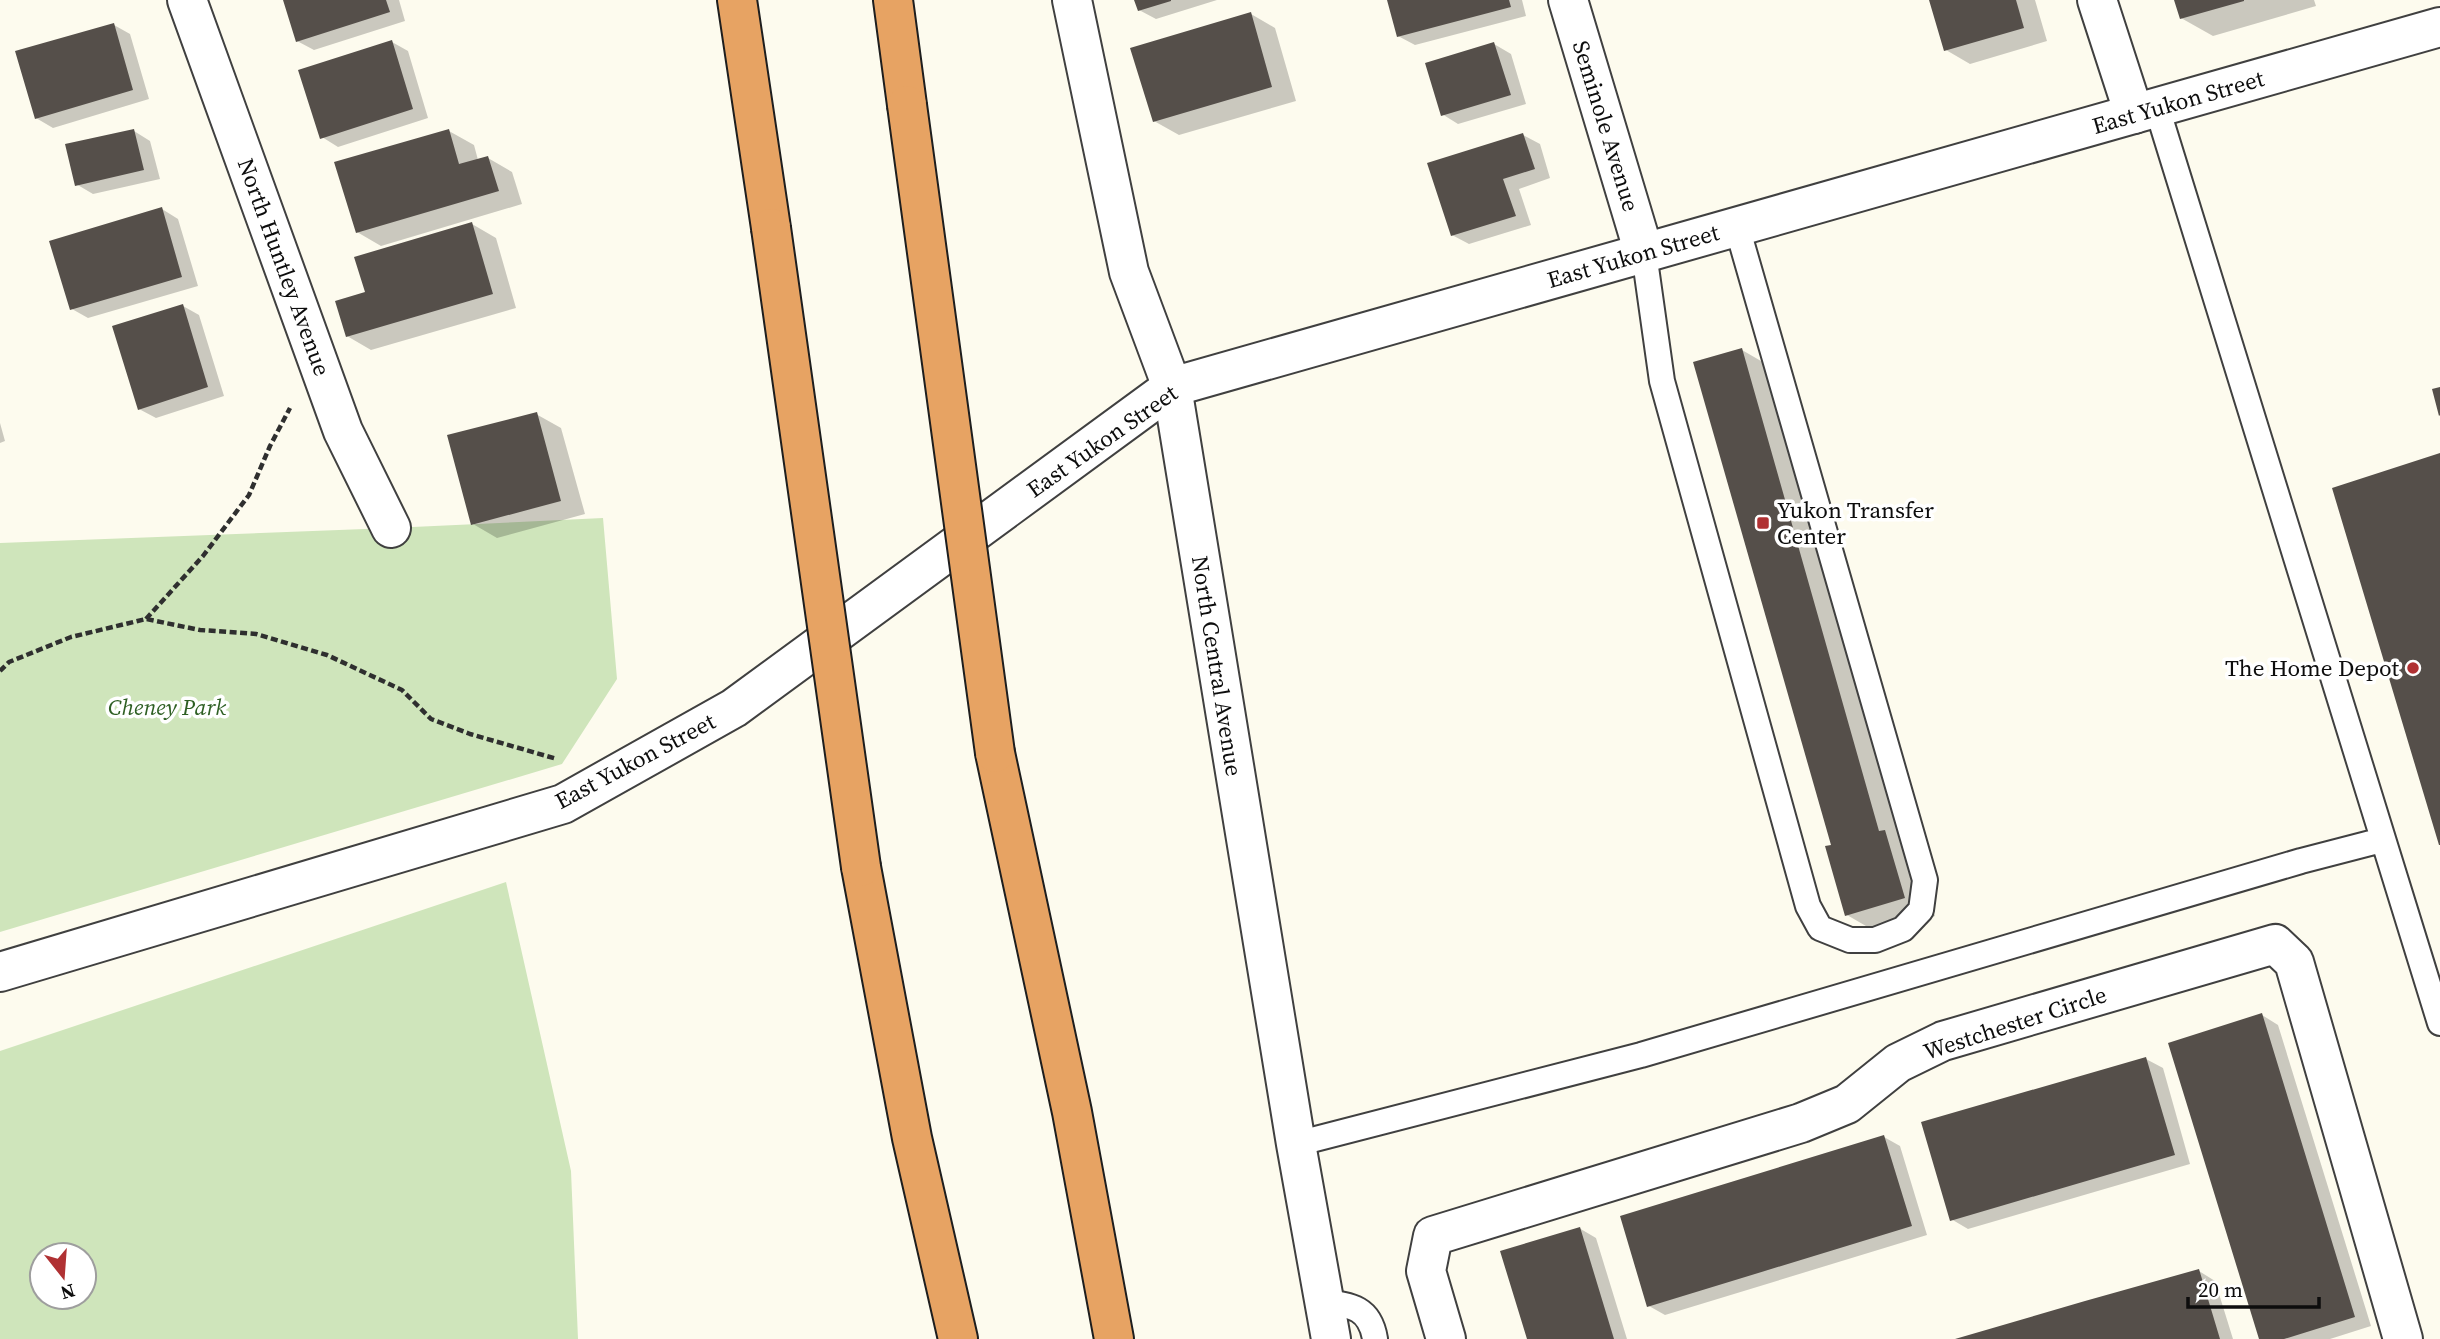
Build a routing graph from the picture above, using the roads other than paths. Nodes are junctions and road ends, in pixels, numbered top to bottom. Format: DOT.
graph roads {
  1 [pos="187,0"];
  2 [pos="737,0"];
  3 [pos="893,0"];
  4 [pos="1072,0"];
  5 [pos="1568,0"];
  6 [pos="2097,0"];
  7 [pos="2440,27"];
  8 [pos="2145,111"];
  9 [pos="1737,227"];
  10 [pos="1644,253"];
  11 [pos="1172,387"];
  12 [pos="391,528"];
  13 [pos="2382,840"];
  14 [pos="0,972"];
  15 [pos="2440,1023"];
  16 [pos="1296,1144"];
  17 [pos="1327,1321"];
  18 [pos="958,1339"];
  19 [pos="1114,1339"];
  20 [pos="1376,1339"];
  21 [pos="1446,1339"];
  22 [pos="2403,1339"];
  1 -- 12 [label="street, North Huntley Avenue"];
  2 -- 18 [label="highway, bridge"];
  3 -- 19 [label="highway, bridge"];
  4 -- 11 [label="street, North Central Avenue"];
  5 -- 10 [label="street, Seminole Avenue"];
  6 -- 8 [label="street"];
  7 -- 8 [label="street, East Yukon Street"];
  8 -- 9 [label="street, East Yukon Street"];
  8 -- 13 [label="lane"];
  9 -- 10 [label="street, East Yukon Street"];
  9 -- 10 [label="lane"];
  10 -- 11 [label="street, East Yukon Street"];
  11 -- 14 [label="street, East Yukon Street"];
  11 -- 16 [label="street, North Central Avenue"];
  13 -- 15 [label="lane"];
  13 -- 16 [label="lane"];
  16 -- 17 [label="street, North Central Avenue"];
  17 -- 20 [label="lane"];
  21 -- 22 [label="street, Westchester Circle"];
}
